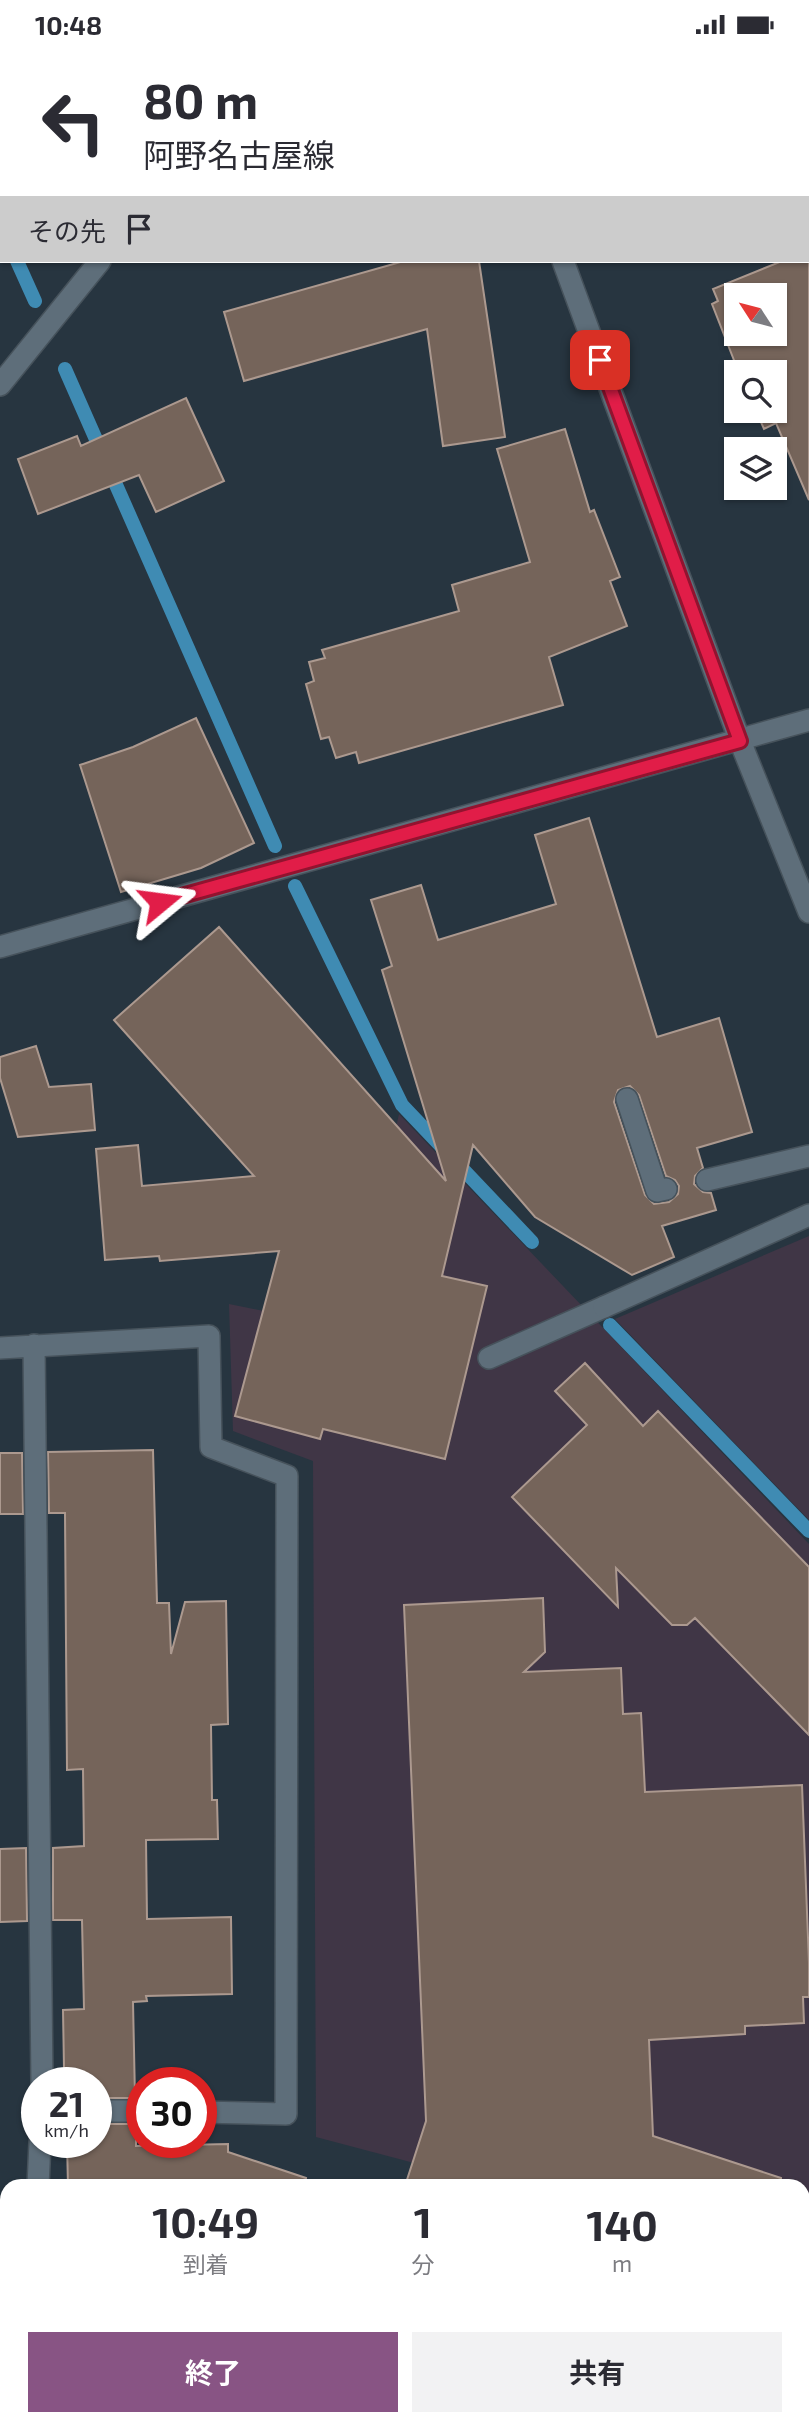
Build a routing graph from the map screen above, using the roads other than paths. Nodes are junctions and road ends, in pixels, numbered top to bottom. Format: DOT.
graph roads {
  1 [pos="98,263"];
  2 [pos="564,263"];
  3 [pos="0,385"];
  4 [pos="809,720"];
  5 [pos="740,741"];
  6 [pos="809,912"];
  7 [pos="0,947"];
  8 [pos="627,1099"];
  9 [pos="809,1156"];
  10 [pos="707,1180"];
  11 [pos="666,1189"];
  12 [pos="809,1215"];
  13 [pos="34,1345"];
  14 [pos="0,1348"];
  15 [pos="489,1358"];
  16 [pos="41,2067"];
  17 [pos="217,2112"];
  18 [pos="39,2158"];
  19 [pos="38,2179"];
  1 -- 3 [label="street"];
  2 -- 5 [label="street"];
  4 -- 5 [label="street"];
  5 -- 6 [label="street"];
  5 -- 7 [label="street"];
  8 -- 11 [label="street"];
  9 -- 10 [label="street"];
  12 -- 15 [label="street"];
  13 -- 14 [label="street"];
  13 -- 16 [label="street"];
  13 -- 17 [label="street"];
  18 -- 19 [label="street"];
}
